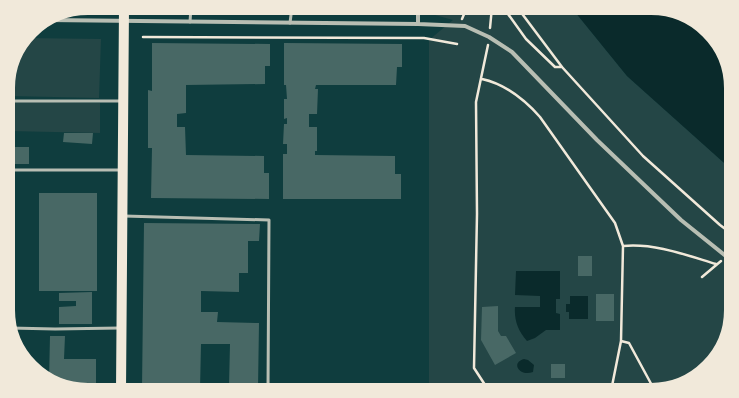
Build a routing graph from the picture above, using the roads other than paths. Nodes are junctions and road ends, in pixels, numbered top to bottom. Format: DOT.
graph roads {
  1 [pos="124,14"];
  2 [pos="191,14"];
  3 [pos="291,14"];
  4 [pos="418,14"];
  5 [pos="60,20"];
  6 [pos="124,20"];
  7 [pos="190,22"];
  8 [pos="290,23"];
  9 [pos="418,24"];
  10 [pos="14,101"];
  11 [pos="124,101"];
  12 [pos="14,170"];
  13 [pos="123,170"];
  14 [pos="123,216"];
  15 [pos="725,255"];
  16 [pos="17,328"];
  17 [pos="122,328"];
  18 [pos="122,384"];
  19 [pos="268,384"];
  1 -- 6 [label="main road"];
  2 -- 7 [label="lane"];
  3 -- 8 [label="lane"];
  4 -- 9 [label="street"];
  5 -- 6 [label="street"];
  6 -- 7 [label="street"];
  6 -- 11 [label="main road"];
  7 -- 8 [label="street"];
  8 -- 9 [label="street"];
  9 -- 15 [label="street"];
  10 -- 11 [label="lane"];
  11 -- 13 [label="main road"];
  12 -- 13 [label="lane"];
  13 -- 14 [label="main road"];
  14 -- 17 [label="main road"];
  14 -- 19 [label="lane"];
  16 -- 17 [label="lane"];
  17 -- 18 [label="main road"];
}
